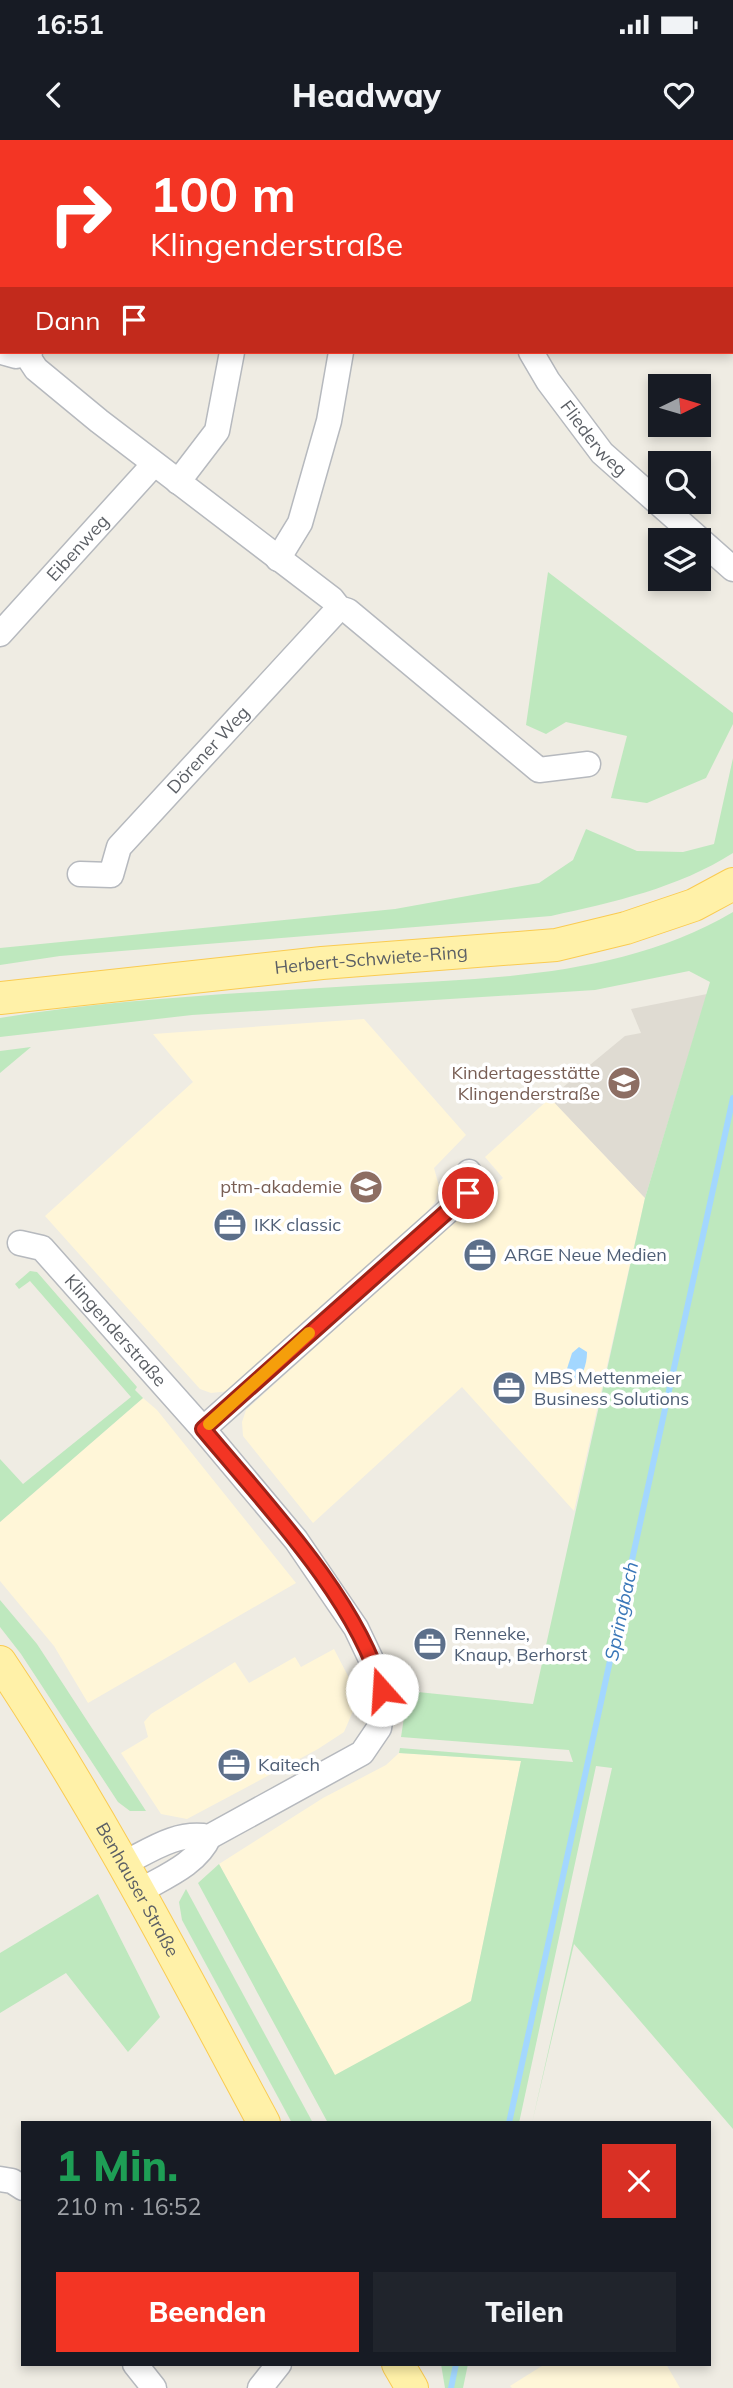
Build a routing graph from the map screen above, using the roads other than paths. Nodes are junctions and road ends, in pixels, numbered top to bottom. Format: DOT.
graph roads {
  1 [pos="15,354"];
  2 [pos="232,354"];
  3 [pos="341,354"];
  4 [pos="532,354"];
  5 [pos="154,464"];
  6 [pos="178,482"];
  7 [pos="278,559"];
  8 [pos="733,569"];
  9 [pos="339,608"];
  10 [pos="0,634"];
  11 [pos="588,764"];
  12 [pos="80,874"];
  13 [pos="733,884"];
  14 [pos="0,998"];
  15 [pos="469,1172"];
  16 [pos="20,1243"];
  17 [pos="203,1429"];
  18 [pos="0,1662"];
  19 [pos="209,1837"];
  20 [pos="125,1863"];
  21 [pos="140,1891"];
  22 [pos="263,2121"];
  23 [pos="0,2179"];
  24 [pos="21,2187"];
  25 [pos="136,2366"];
  26 [pos="277,2366"];
  27 [pos="399,2366"];
  28 [pos="153,2388"];
  29 [pos="260,2388"];
  30 [pos="412,2388"];
  1 -- 5 [label="street"];
  2 -- 6 [label="street"];
  3 -- 7 [label="street"];
  4 -- 8 [label="street, Fliederweg"];
  5 -- 6 [label="street"];
  5 -- 10 [label="street, Eibenweg"];
  6 -- 7 [label="street"];
  7 -- 9 [label="street"];
  9 -- 11 [label="street"];
  9 -- 12 [label="street, Dörener Weg"];
  13 -- 14 [label="main road, Herbert-Schwiete-Ring"];
  15 -- 17 [label="street"];
  16 -- 17 [label="street, Klingenderstraße"];
  17 -- 19 [label="street, Klingenderstraße"];
  18 -- 20 [label="main road, Benhauser Straße"];
  19 -- 20 [label="street, Klingenderstraße"];
  19 -- 21 [label="street, Klingenderstraße"];
  20 -- 21 [label="main road, Benhauser Straße"];
  21 -- 22 [label="main road, Benhauser Straße"];
  23 -- 24 [label="street"];
  25 -- 28 [label="street"];
  26 -- 29 [label="street"];
  27 -- 30 [label="main road"];
}
